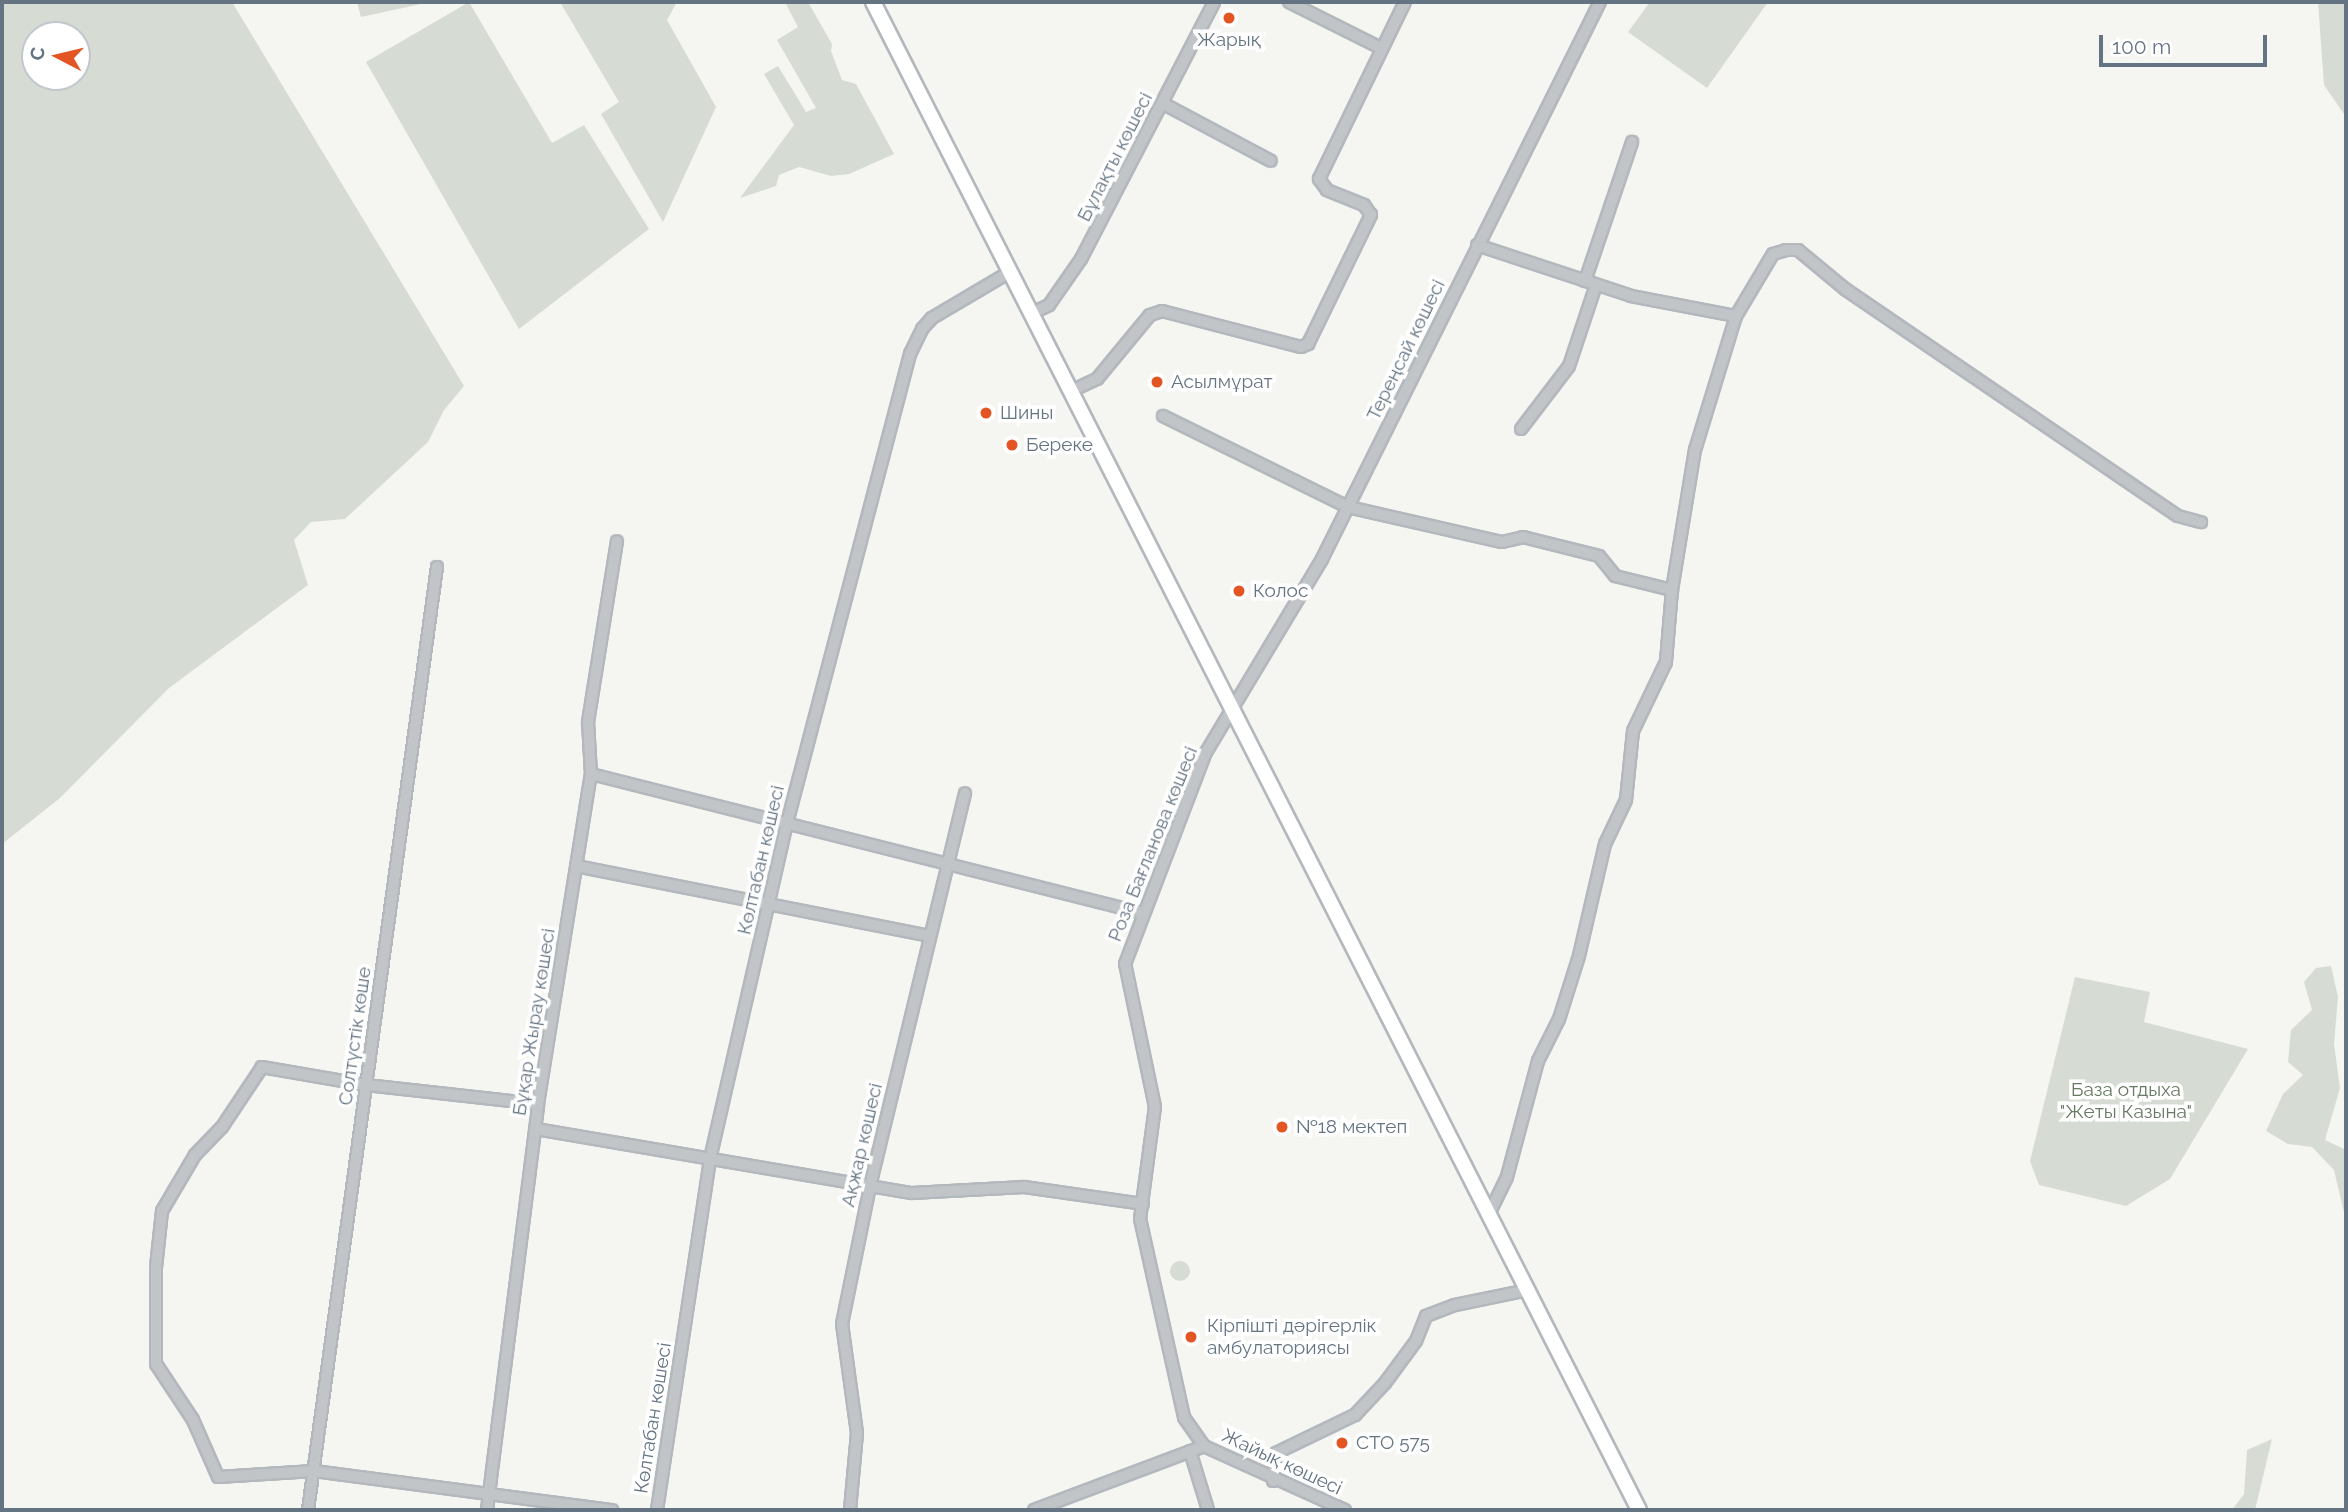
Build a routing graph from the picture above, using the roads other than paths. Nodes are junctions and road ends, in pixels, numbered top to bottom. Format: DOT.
graph roads {
  1 [pos="873,2"];
  2 [pos="1214,2"];
  3 [pos="1289,2"];
  4 [pos="1405,2"];
  5 [pos="1600,2"];
  6 [pos="1381,48"];
  7 [pos="1162,103"];
  8 [pos="1632,142"];
  9 [pos="1270,161"];
  10 [pos="1476,246"];
  11 [pos="1008,273"];
  12 [pos="1591,283"];
  13 [pos="1030,314"];
  14 [pos="1736,316"];
  15 [pos="1071,391"];
  16 [pos="1163,416"];
  17 [pos="1521,429"];
  18 [pos="1348,507"];
  19 [pos="2201,522"];
  20 [pos="617,541"];
  21 [pos="438,567"];
  22 [pos="1672,590"];
  23 [pos="1232,707"];
  24 [pos="591,774"];
  25 [pos="965,793"];
  26 [pos="787,823"];
  27 [pos="947,864"];
  28 [pos="576,866"];
  29 [pos="768,905"];
  30 [pos="1142,913"];
  31 [pos="929,936"];
  32 [pos="366,1085"];
  33 [pos="538,1104"];
  34 [pos="536,1129"];
  35 [pos="710,1159"];
  36 [pos="870,1186"];
  37 [pos="1143,1204"];
  38 [pos="1489,1214"];
  39 [pos="1528,1290"];
  40 [pos="1204,1446"];
  41 [pos="1190,1451"];
  42 [pos="314,1471"];
  43 [pos="1273,1480"];
  44 [pos="489,1493"];
  45 [pos="308,1510"];
  46 [pos="487,1510"];
  47 [pos="612,1510"];
  48 [pos="657,1510"];
  49 [pos="850,1510"];
  50 [pos="1034,1510"];
  51 [pos="1209,1510"];
  52 [pos="1345,1510"];
  53 [pos="1640,1510"];
  1 -- 11 [label="main road"];
  2 -- 7 [label="street, Бұлақты көшесі"];
  3 -- 6 [label="street"];
  4 -- 6 [label="street"];
  5 -- 10 [label="street, Тереңсай көшесі"];
  6 -- 15 [label="street"];
  7 -- 9 [label="street"];
  7 -- 13 [label="street, Бұлақты көшесі"];
  8 -- 12 [label="street"];
  10 -- 12 [label="street"];
  10 -- 18 [label="street, Тереңсай көшесі"];
  11 -- 13 [label="main road"];
  11 -- 26 [label="street, Көлтабан көшесі"];
  12 -- 14 [label="street"];
  12 -- 17 [label="street"];
  13 -- 15 [label="main road"];
  14 -- 19 [label="street"];
  14 -- 22 [label="street"];
  15 -- 23 [label="main road"];
  16 -- 18 [label="street"];
  18 -- 22 [label="street"];
  18 -- 23 [label="street, Тереңсай көшесі"];
  20 -- 24 [label="street, Бұқар Жырау көшесі"];
  21 -- 32 [label="street, Солтүстік көше"];
  22 -- 38 [label="street"];
  23 -- 30 [label="street, Роза Бағланова көшесі"];
  23 -- 38 [label="main road"];
  24 -- 26 [label="street"];
  24 -- 28 [label="street, Бұқар Жырау көшесі"];
  25 -- 27 [label="street, Ақжар көшесі"];
  26 -- 27 [label="street"];
  26 -- 29 [label="street, Көлтабан көшесі"];
  27 -- 30 [label="street"];
  27 -- 31 [label="street, Ақжар көшесі"];
  28 -- 29 [label="street"];
  28 -- 33 [label="street, Бұқар Жырау көшесі"];
  29 -- 31 [label="street"];
  29 -- 35 [label="street, Көлтабан көшесі"];
  30 -- 37 [label="street, Роза Бағланова көшесі"];
  31 -- 36 [label="street, Ақжар көшесі"];
  32 -- 33 [label="street"];
  32 -- 42 [label="street, Солтүстік көше"];
  32 -- 42 [label="street"];
  33 -- 34 [label="street, Бұқар Жырау көшесі"];
  34 -- 35 [label="street"];
  34 -- 44 [label="street, Бұқар Жырау көшесі"];
  35 -- 36 [label="street"];
  35 -- 48 [label="street, Көлтабан көшесі"];
  36 -- 37 [label="street"];
  36 -- 49 [label="street, Ақжар көшесі"];
  37 -- 40 [label="street, Роза Бағланова көшесі"];
  38 -- 39 [label="main road"];
  39 -- 43 [label="street"];
  39 -- 53 [label="main road"];
  40 -- 41 [label="street"];
  40 -- 43 [label="street, Жайық көшесі"];
  41 -- 50 [label="street"];
  41 -- 51 [label="street"];
  42 -- 44 [label="street"];
  42 -- 45 [label="street, Солтүстік көше"];
  43 -- 52 [label="street, Жайық көшесі"];
  44 -- 46 [label="street, Бұқар Жырау көшесі"];
  44 -- 47 [label="street"];
}
